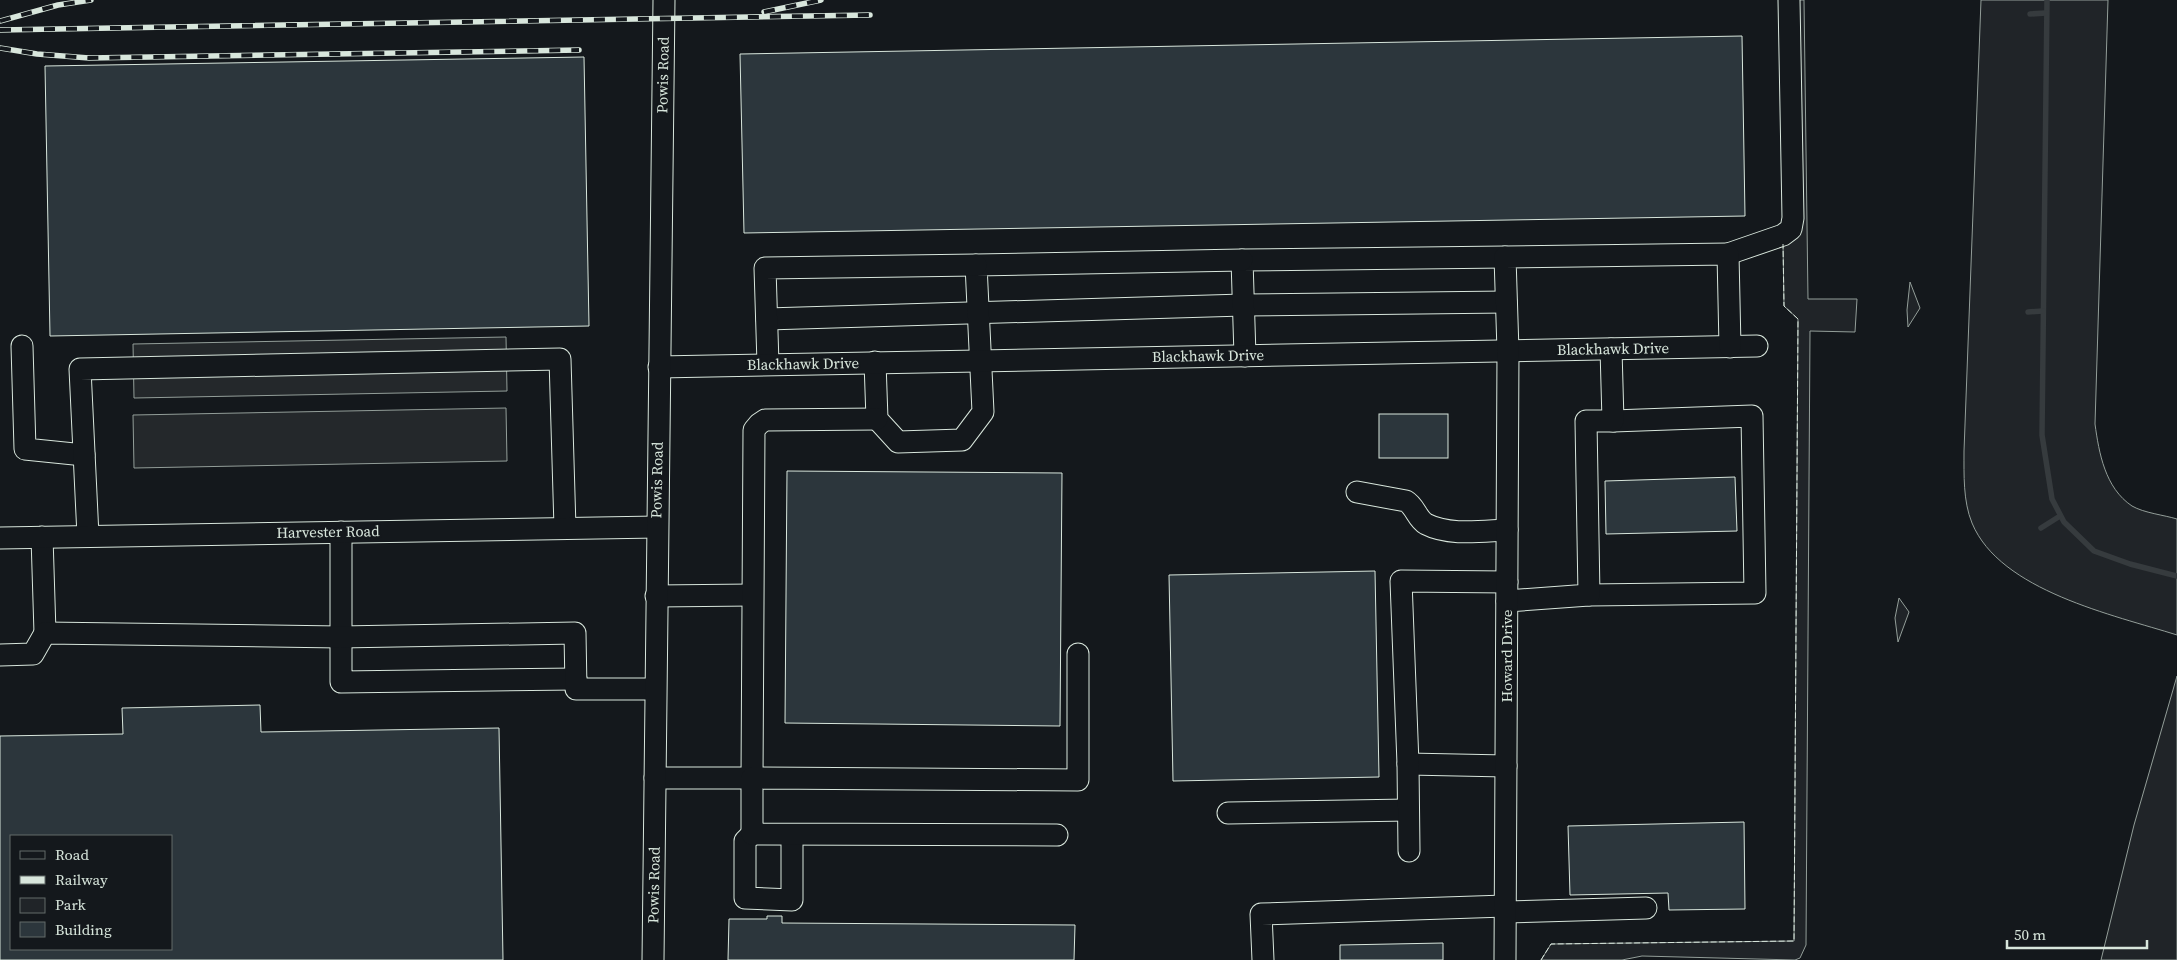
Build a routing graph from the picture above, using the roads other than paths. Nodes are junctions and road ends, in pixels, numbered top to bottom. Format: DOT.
graph roads {
  1 [pos="664,0"];
  2 [pos="1789,0"];
  3 [pos="1728,254"];
  4 [pos="1505,257"];
  5 [pos="1242,260"];
  6 [pos="976,265"];
  7 [pos="1506,302"];
  8 [pos="1243,305"];
  9 [pos="977,313"];
  10 [pos="767,319"];
  11 [pos="22,346"];
  12 [pos="1757,346"];
  13 [pos="1730,347"];
  14 [pos="1611,349"];
  15 [pos="1508,351"];
  16 [pos="1245,356"];
  17 [pos="980,360"];
  18 [pos="875,362"];
  19 [pos="768,364"];
  20 [pos="659,367"];
  21 [pos="877,419"];
  22 [pos="1613,421"];
  23 [pos="84,456"];
  24 [pos="1357,492"];
  25 [pos="657,527"];
  26 [pos="565,528"];
  27 [pos="1507,530"];
  28 [pos="341,532"];
  29 [pos="88,536"];
  30 [pos="42,537"];
  31 [pos="0,538"];
  32 [pos="1507,592"];
  33 [pos="752,594"];
  34 [pos="1589,595"];
  35 [pos="656,596"];
  36 [pos="45,633"];
  37 [pos="340,637"];
  38 [pos="0,654"];
  39 [pos="1078,654"];
  40 [pos="576,679"];
  41 [pos="655,689"];
  42 [pos="1408,764"];
  43 [pos="1506,766"];
  44 [pos="655,778"];
  45 [pos="752,778"];
  46 [pos="1408,810"];
  47 [pos="1228,813"];
  48 [pos="752,834"];
  49 [pos="792,834"];
  50 [pos="1057,836"];
  51 [pos="1409,851"];
  52 [pos="1646,908"];
  53 [pos="1505,909"];
  54 [pos="653,960"];
  55 [pos="1263,960"];
  56 [pos="1505,960"];
  1 -- 20 [label="street, Powis Road"];
  2 -- 3 [label="street"];
  3 -- 4 [label="street"];
  3 -- 13 [label="street"];
  4 -- 5 [label="street"];
  4 -- 7 [label="street, Howard Drive"];
  5 -- 6 [label="street"];
  5 -- 8 [label="street"];
  6 -- 9 [label="street"];
  6 -- 10 [label="street"];
  7 -- 8 [label="street"];
  7 -- 15 [label="street, Howard Drive"];
  8 -- 9 [label="street"];
  8 -- 16 [label="street"];
  9 -- 10 [label="street"];
  9 -- 17 [label="street"];
  10 -- 19 [label="street"];
  11 -- 23 [label="street"];
  12 -- 13 [label="street, Blackhawk Drive"];
  13 -- 14 [label="street, Blackhawk Drive"];
  14 -- 15 [label="street, Blackhawk Drive"];
  14 -- 22 [label="street"];
  15 -- 16 [label="street, Blackhawk Drive"];
  15 -- 27 [label="street, Howard Drive"];
  16 -- 17 [label="street, Blackhawk Drive"];
  17 -- 18 [label="street, Blackhawk Drive"];
  17 -- 21 [label="street"];
  18 -- 19 [label="street, Blackhawk Drive"];
  18 -- 21 [label="street"];
  19 -- 20 [label="street, Blackhawk Drive"];
  20 -- 25 [label="street, Powis Road"];
  21 -- 33 [label="street"];
  22 -- 34 [label="street"];
  22 -- 34 [label="street"];
  23 -- 26 [label="street"];
  23 -- 29 [label="street"];
  24 -- 27 [label="street"];
  25 -- 26 [label="street, Harvester Road"];
  25 -- 35 [label="street, Powis Road"];
  26 -- 28 [label="street, Harvester Road"];
  27 -- 32 [label="street, Howard Drive"];
  28 -- 29 [label="street, Harvester Road"];
  28 -- 37 [label="street"];
  29 -- 30 [label="street, Harvester Road"];
  30 -- 31 [label="street, Harvester Road"];
  30 -- 36 [label="street"];
  32 -- 34 [label="street"];
  32 -- 42 [label="street"];
  32 -- 43 [label="street, Howard Drive"];
  33 -- 35 [label="street"];
  33 -- 45 [label="street"];
  35 -- 41 [label="street, Powis Road"];
  36 -- 37 [label="street"];
  36 -- 38 [label="street"];
  37 -- 40 [label="street"];
  37 -- 40 [label="street"];
  39 -- 45 [label="street"];
  40 -- 41 [label="street"];
  41 -- 44 [label="street, Powis Road"];
  42 -- 43 [label="street"];
  42 -- 46 [label="street"];
  43 -- 53 [label="street, Howard Drive"];
  44 -- 45 [label="street"];
  44 -- 54 [label="street, Powis Road"];
  45 -- 48 [label="street"];
  46 -- 47 [label="street"];
  46 -- 51 [label="street"];
  48 -- 49 [label="street"];
  48 -- 49 [label="street"];
  49 -- 50 [label="street"];
  52 -- 53 [label="street"];
  53 -- 55 [label="street"];
  53 -- 56 [label="street, Howard Drive"];
}
